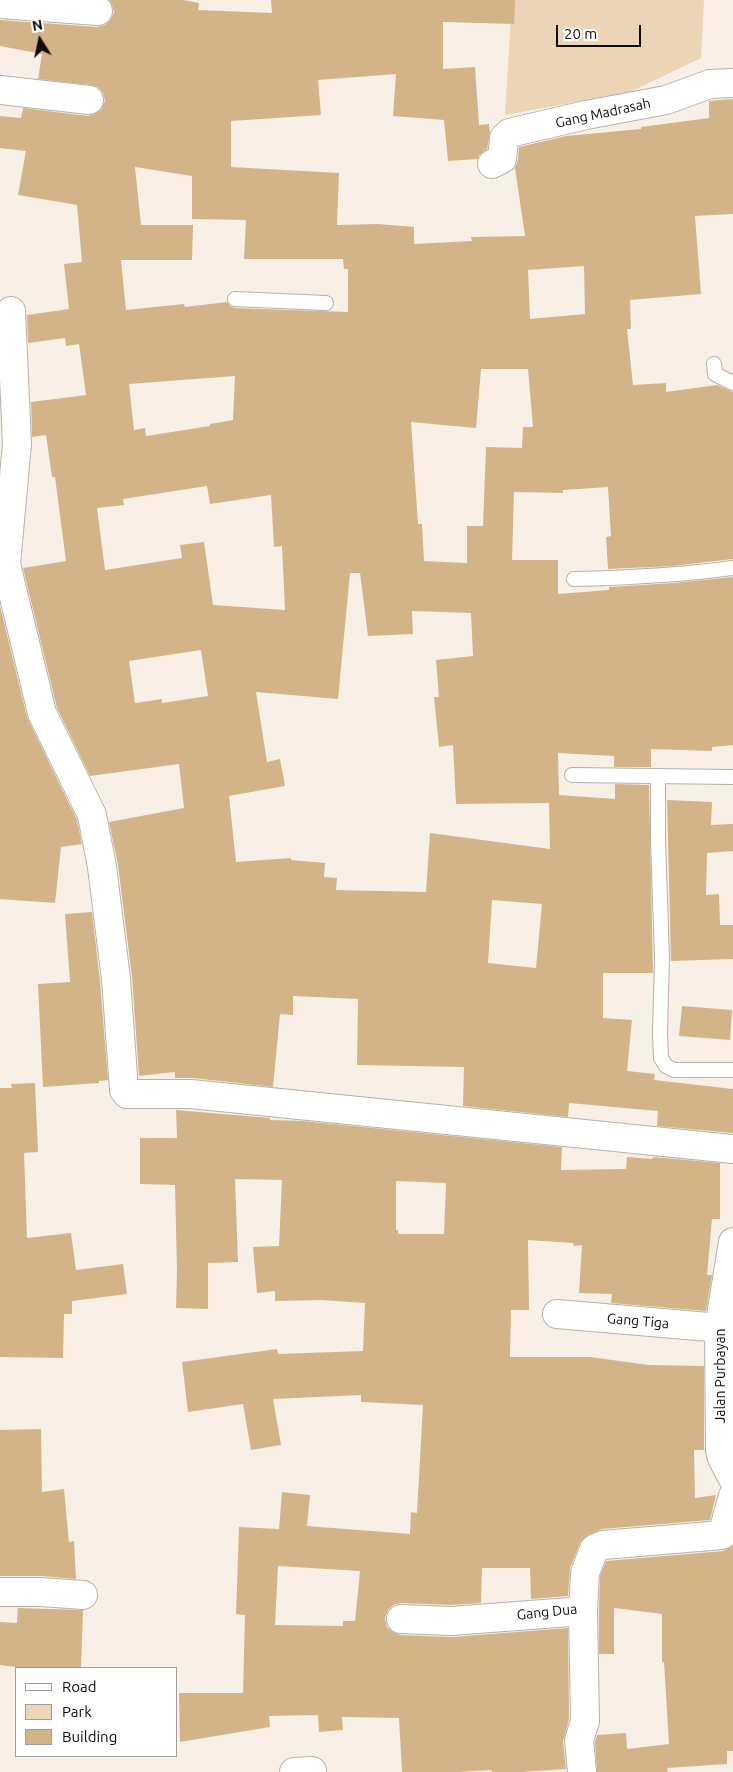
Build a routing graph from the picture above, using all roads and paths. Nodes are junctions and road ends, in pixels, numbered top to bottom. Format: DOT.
graph roads {
  1 [pos="0,4"];
  2 [pos="98,11"];
  3 [pos="733,83"];
  4 [pos="0,90"];
  5 [pos="89,100"];
  6 [pos="492,164"];
  7 [pos="235,299"];
  8 [pos="326,304"];
  9 [pos="12,311"];
  10 [pos="714,364"];
  11 [pos="733,383"];
  12 [pos="3,564"];
  13 [pos="733,568"];
  14 [pos="574,579"];
  15 [pos="572,775"];
  16 [pos="658,777"];
  17 [pos="733,777"];
  18 [pos="733,1070"];
  19 [pos="733,1149"];
  20 [pos="732,1253"];
  21 [pos="557,1314"];
  22 [pos="726,1328"];
  23 [pos="733,1479"];
  24 [pos="733,1496"];
  25 [pos="0,1592"];
  26 [pos="83,1595"];
  27 [pos="583,1611"];
  28 [pos="401,1620"];
  29 [pos="582,1772"];
  1 -- 2 [label="street"];
  3 -- 6 [label="street, Gang Madrasah"];
  4 -- 5 [label="street"];
  7 -- 8 [label="lane"];
  9 -- 12 [label="street"];
  10 -- 11 [label="lane"];
  12 -- 19 [label="street"];
  13 -- 14 [label="lane"];
  15 -- 16 [label="lane"];
  16 -- 17 [label="lane"];
  16 -- 18 [label="lane"];
  20 -- 22 [label="street, Jalan Purbayan"];
  21 -- 22 [label="street, Gang Tiga"];
  22 -- 23 [label="street, Jalan Purbayan"];
  24 -- 27 [label="street, Gang Dua"];
  25 -- 26 [label="street"];
  27 -- 28 [label="street, Gang Dua"];
  27 -- 29 [label="street"];
}
